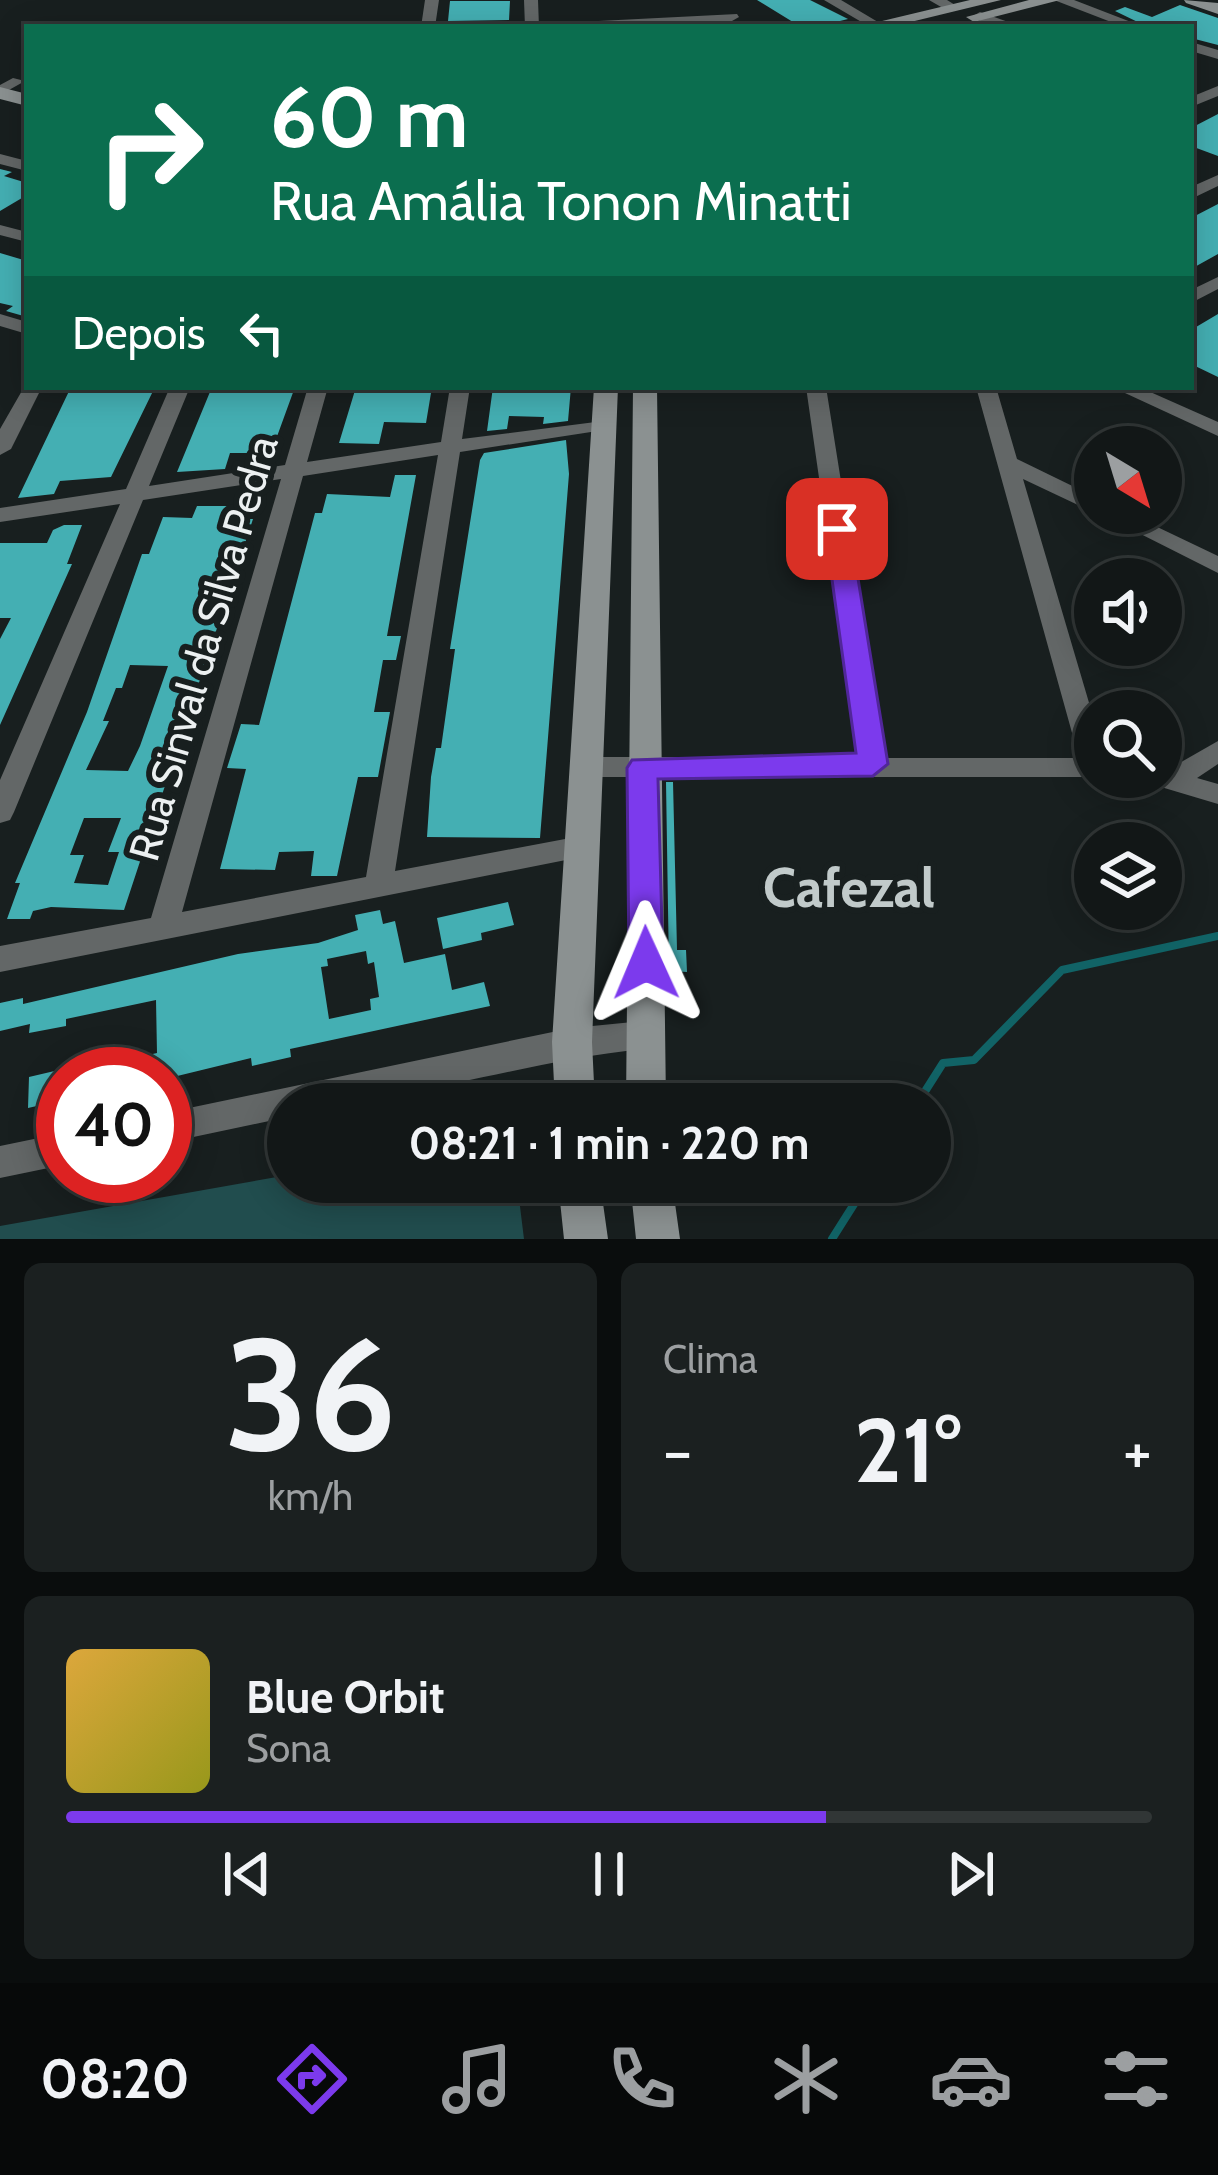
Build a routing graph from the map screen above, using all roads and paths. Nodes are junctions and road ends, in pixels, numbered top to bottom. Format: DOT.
graph roads {
  1 [pos="622,0"];
  2 [pos="727,0"];
  3 [pos="831,0"];
  4 [pos="992,0"];
  5 [pos="1056,0"];
  6 [pos="1192,0"];
  7 [pos="944,4"];
  8 [pos="1218,9"];
  9 [pos="980,16"];
  10 [pos="624,20"];
  11 [pos="734,22"];
  12 [pos="587,24"];
  13 [pos="868,24"];
  14 [pos="878,24"];
  15 [pos="941,24"];
  16 [pos="1002,24"];
  17 [pos="1129,24"];
  18 [pos="1218,90"];
  19 [pos="1194,99"];
  20 [pos="1218,106"];
  21 [pos="30,390"];
  22 [pos="179,390"];
  23 [pos="317,390"];
  24 [pos="459,390"];
  25 [pos="605,390"];
  26 [pos="645,390"];
  27 [pos="816,390"];
  28 [pos="987,390"];
  29 [pos="1130,390"];
  30 [pos="6,422"];
  31 [pos="1213,422"];
  32 [pos="604,424"];
  33 [pos="0,449"];
  34 [pos="449,450"];
  35 [pos="1010,464"];
  36 [pos="294,473"];
  37 [pos="1074,496"];
  38 [pos="130,497"];
  39 [pos="0,515"];
  40 [pos="1153,534"];
  41 [pos="1218,566"];
  42 [pos="598,574"];
  43 [pos="641,574"];
  44 [pos="1074,693"];
  45 [pos="1218,751"];
  46 [pos="873,764"];
  47 [pos="587,767"];
  48 [pos="642,768"];
  49 [pos="1074,768"];
  50 [pos="1182,770"];
  51 [pos="1182,783"];
  52 [pos="1218,794"];
  53 [pos="0,812"];
  54 [pos="581,847"];
  55 [pos="379,885"];
  56 [pos="162,931"];
  57 [pos="0,959"];
  58 [pos="643,1035"];
  59 [pos="572,1042"];
  60 [pos="574,1083"];
  61 [pos="645,1083"];
  62 [pos="192,1122"];
  63 [pos="36,1155"];
  64 [pos="0,1162"];
  65 [pos="582,1203"];
  66 [pos="654,1203"];
  67 [pos="586,1239"];
  68 [pos="658,1239"];
  1 -- 10 [label="street"];
  2 -- 11 [label="street"];
  3 -- 13 [label="street"];
  4 -- 7 [label="street"];
  5 -- 9 [label="street"];
  5 -- 17 [label="street"];
  6 -- 8 [label="street"];
  7 -- 14 [label="street"];
  9 -- 15 [label="street"];
  9 -- 16 [label="street"];
  10 -- 11 [label="street"];
  10 -- 12 [label="street"];
  18 -- 19 [label="street"];
  19 -- 20 [label="street"];
  21 -- 30 [label="street"];
  22 -- 38 [label="street"];
  23 -- 36 [label="street, Rua Sinval da Silva Pedra"];
  24 -- 34 [label="street"];
  25 -- 32 [label="street"];
  26 -- 43 [label="street"];
  27 -- 46 [label="street"];
  28 -- 35 [label="street"];
  29 -- 31 [label="street"];
  30 -- 33 [label="street"];
  32 -- 34 [label="street"];
  32 -- 42 [label="street"];
  34 -- 36 [label="street"];
  34 -- 55 [label="street"];
  35 -- 37 [label="street"];
  35 -- 44 [label="street"];
  36 -- 38 [label="street"];
  36 -- 56 [label="street, Rua Sinval da Silva Pedra"];
  38 -- 39 [label="street"];
  38 -- 53 [label="street"];
  40 -- 41 [label="street"];
  42 -- 43 [label="street"];
  42 -- 47 [label="street"];
  43 -- 48 [label="street"];
  45 -- 50 [label="street"];
  46 -- 48 [label="street"];
  46 -- 49 [label="street"];
  47 -- 48 [label="street"];
  47 -- 54 [label="street"];
  48 -- 58 [label="street"];
  51 -- 52 [label="street"];
  54 -- 55 [label="street"];
  54 -- 59 [label="street"];
  55 -- 56 [label="street"];
  56 -- 57 [label="street"];
  58 -- 59 [label="street"];
  58 -- 61 [label="street"];
  59 -- 60 [label="street"];
  59 -- 62 [label="street"];
  63 -- 64 [label="street"];
  65 -- 67 [label="street"];
  66 -- 68 [label="street"];
}
